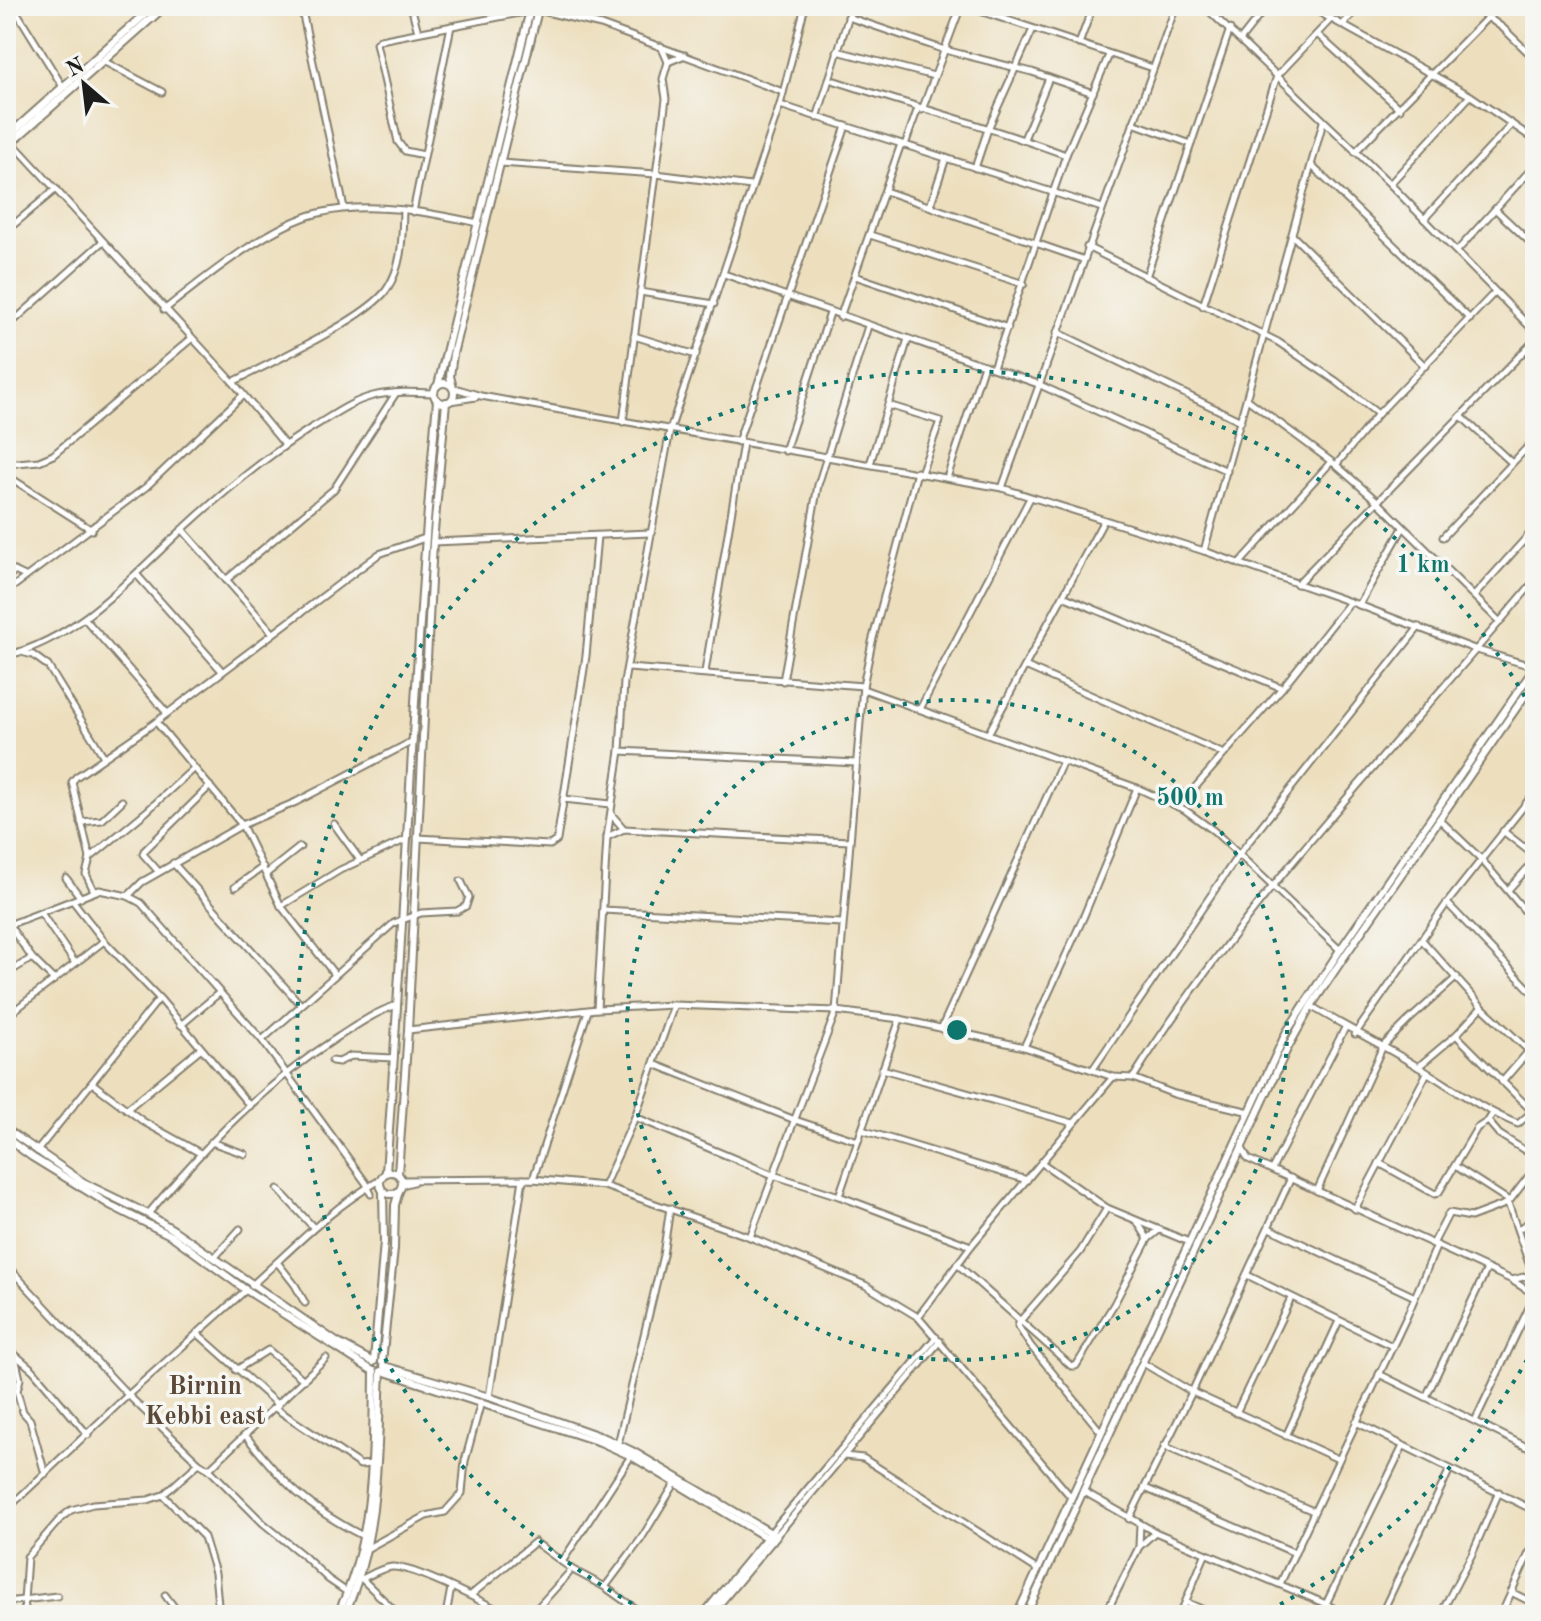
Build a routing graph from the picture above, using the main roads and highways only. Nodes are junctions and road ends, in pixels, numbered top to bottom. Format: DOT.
graph roads {
  1 [pos="154,6"];
  2 [pos="165,6"];
  3 [pos="535,8"];
  4 [pos="100,59"];
  5 [pos="8,142"];
  6 [pos="481,219"];
  7 [pos="438,385"];
  8 [pos="454,389"];
  9 [pos="436,396"];
  10 [pos="448,402"];
  11 [pos="1535,667"];
  12 [pos="1535,681"];
  13 [pos="412,838"];
  14 [pos="1337,960"];
  15 [pos="6,1129"];
  16 [pos="6,1138"];
  17 [pos="386,1172"];
  18 [pos="400,1182"];
  19 [pos="383,1191"];
  20 [pos="1206,1215"];
  21 [pos="249,1287"];
  22 [pos="378,1367"];
  23 [pos="772,1537"];
  24 [pos="337,1615"];
  25 [pos="344,1615"];
  26 [pos="703,1615"];
  27 [pos="710,1615"];
  28 [pos="1017,1615"];
  29 [pos="1026,1615"];
  1 -- 4 [label="main road"];
  2 -- 4 [label="main road"];
  3 -- 6 [label="main road"];
  3 -- 6 [label="main road"];
  4 -- 5 [label="main road"];
  4 -- 5 [label="main road"];
  6 -- 7 [label="main road"];
  6 -- 8 [label="main road"];
  7 -- 8 [label="main road"];
  7 -- 9 [label="main road"];
  8 -- 10 [label="main road"];
  9 -- 10 [label="main road"];
  9 -- 13 [label="main road"];
  10 -- 13 [label="main road"];
  11 -- 14 [label="main road"];
  12 -- 14 [label="main road"];
  13 -- 17 [label="main road"];
  13 -- 18 [label="main road"];
  14 -- 20 [label="main road"];
  14 -- 20 [label="main road"];
  15 -- 21 [label="main road"];
  16 -- 21 [label="main road"];
  17 -- 18 [label="main road"];
  17 -- 19 [label="main road"];
  18 -- 19 [label="main road"];
  18 -- 22 [label="main road"];
  19 -- 22 [label="main road"];
  20 -- 28 [label="main road"];
  20 -- 29 [label="main road"];
  21 -- 22 [label="main road"];
  22 -- 23 [label="main road"];
  22 -- 23 [label="main road"];
  22 -- 24 [label="main road"];
  22 -- 25 [label="main road"];
  23 -- 26 [label="main road"];
  23 -- 27 [label="main road"];
}
